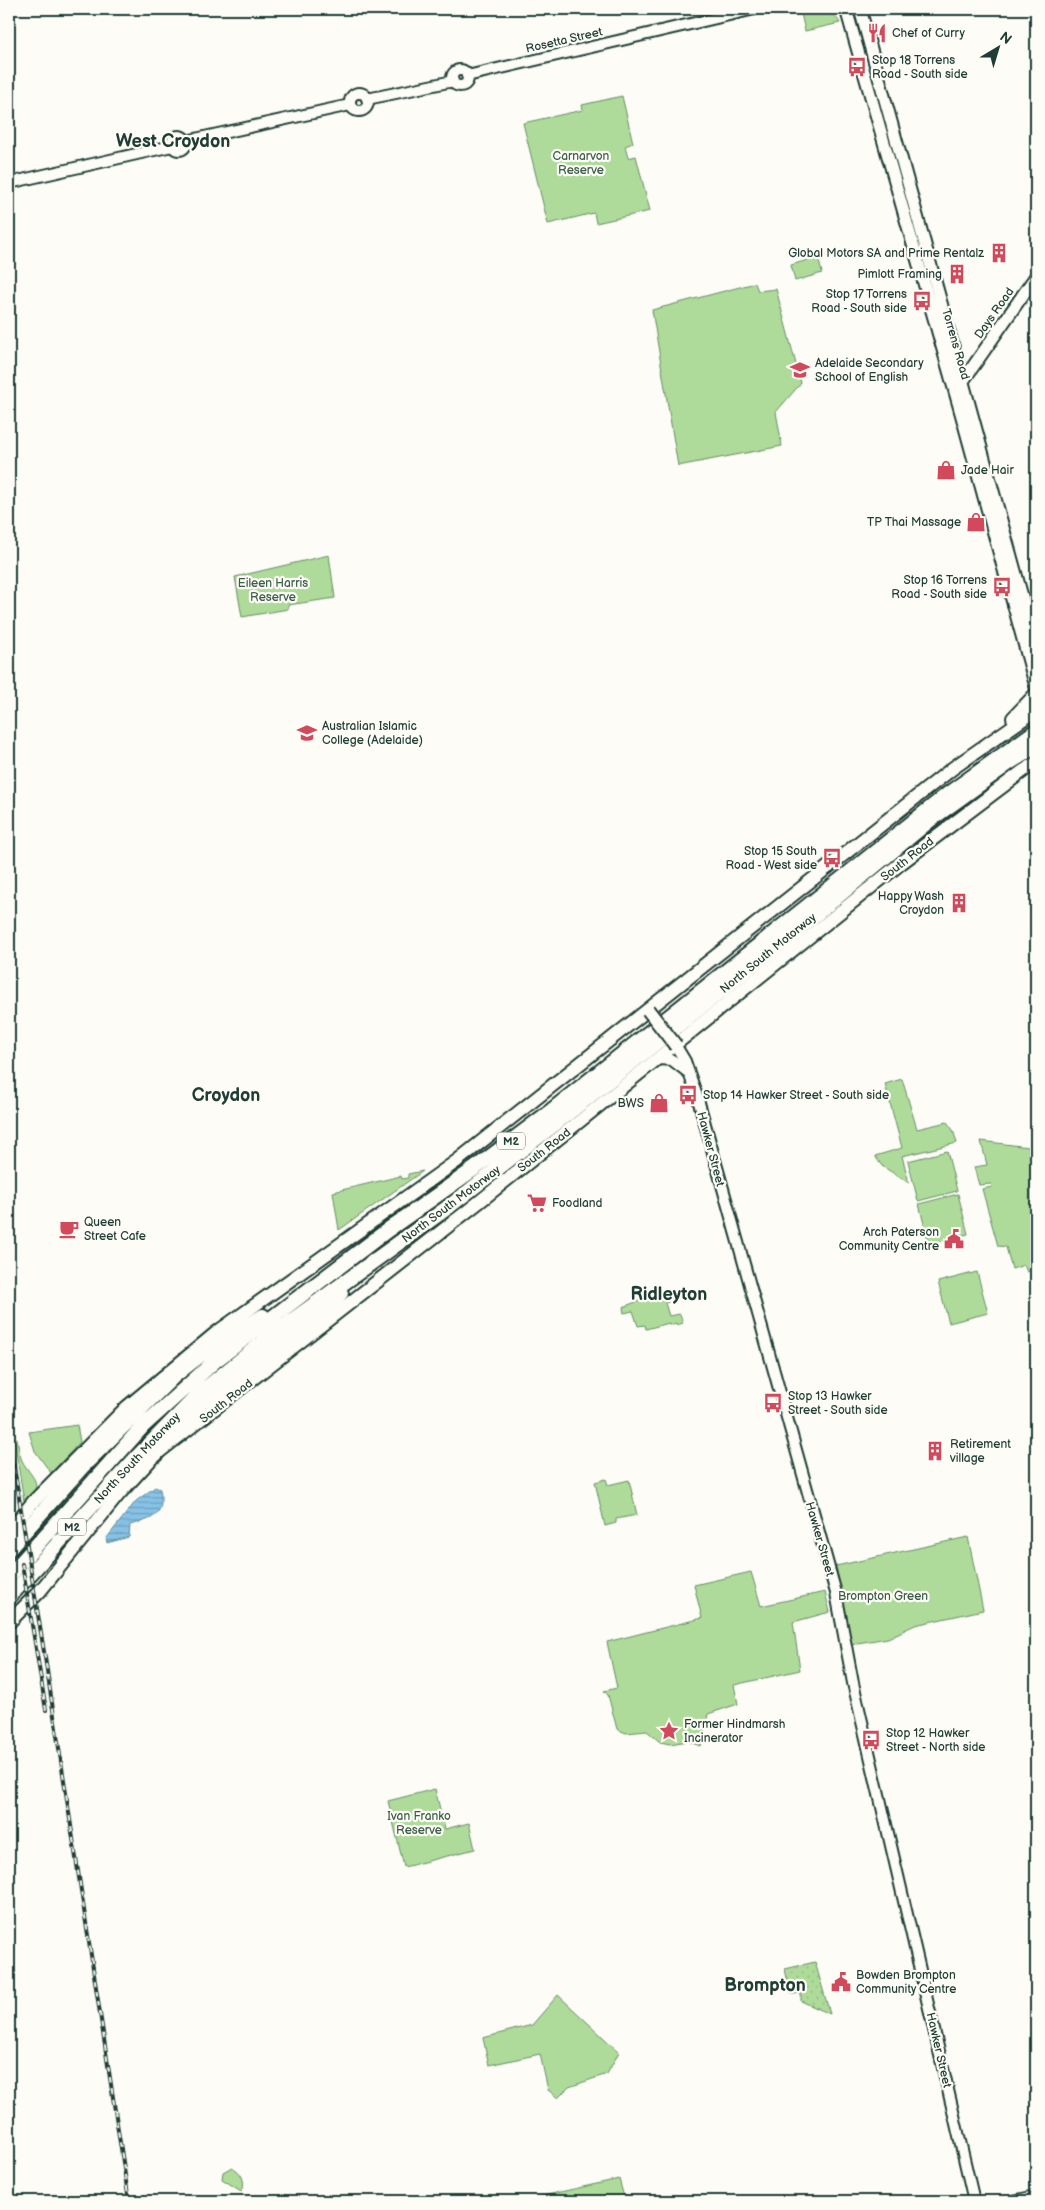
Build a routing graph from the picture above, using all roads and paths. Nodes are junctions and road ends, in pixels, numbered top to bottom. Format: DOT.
graph roads {
  1 [pos="755,9"];
  2 [pos="840,9"];
  3 [pos="846,9"];
  4 [pos="860,9"];
  5 [pos="872,9"];
  6 [pos="850,23"];
  7 [pos="864,23"];
  8 [pos="9,182"];
  9 [pos="1036,276"];
  10 [pos="958,382"];
  11 [pos="1036,647"];
  12 [pos="1036,687"];
  13 [pos="1036,694"];
  14 [pos="1036,710"];
  15 [pos="1036,731"];
  16 [pos="996,737"];
  17 [pos="1036,746"];
  18 [pos="1036,764"];
  19 [pos="648,1010"];
  20 [pos="676,1046"];
  21 [pos="658,1059"];
  22 [pos="690,1074"];
  23 [pos="364,1269"];
  24 [pos="306,1292"];
  25 [pos="155,1455"];
  26 [pos="9,1531"];
  27 [pos="9,1549"];
  28 [pos="9,1576"];
  29 [pos="9,1597"];
  30 [pos="9,1622"];
  31 [pos="1036,2196"];
  32 [pos="974,2201"];
  33 [pos="1013,2201"];
  1 -- 8 [label="street, Rosetta Street"];
  2 -- 6 [label="street"];
  3 -- 6 [label="main road, Torrens Road"];
  4 -- 7 [label="main road, Torrens Road"];
  5 -- 7 [label="main road"];
  6 -- 10 [label="main road, Torrens Road"];
  7 -- 10 [label="main road, Torrens Road"];
  9 -- 10 [label="main road, Days Road"];
  10 -- 11 [label="main road, Torrens Road"];
  10 -- 12 [label="main road, Torrens Road"];
  13 -- 16 [label="main road"];
  14 -- 16 [label="main road"];
  15 -- 24 [label="highway, North South Motorway / M2"];
  16 -- 19 [label="main road"];
  17 -- 23 [label="highway, North South Motorway / M2"];
  18 -- 20 [label="main road, South Road"];
  19 -- 20 [label="main road, Hawker Street, bridge"];
  19 -- 26 [label="main road"];
  20 -- 21 [label="main road, South Road"];
  20 -- 22 [label="street, Hawker Street"];
  21 -- 22 [label="street"];
  21 -- 25 [label="main road, South Road"];
  22 -- 32 [label="street, Hawker Street"];
  23 -- 25 [label="highway"];
  23 -- 29 [label="highway, North South Motorway / M2"];
  24 -- 27 [label="highway"];
  24 -- 28 [label="highway, North South Motorway / M2"];
  25 -- 30 [label="main road, South Road"];
  31 -- 33 [label="street"];
}
